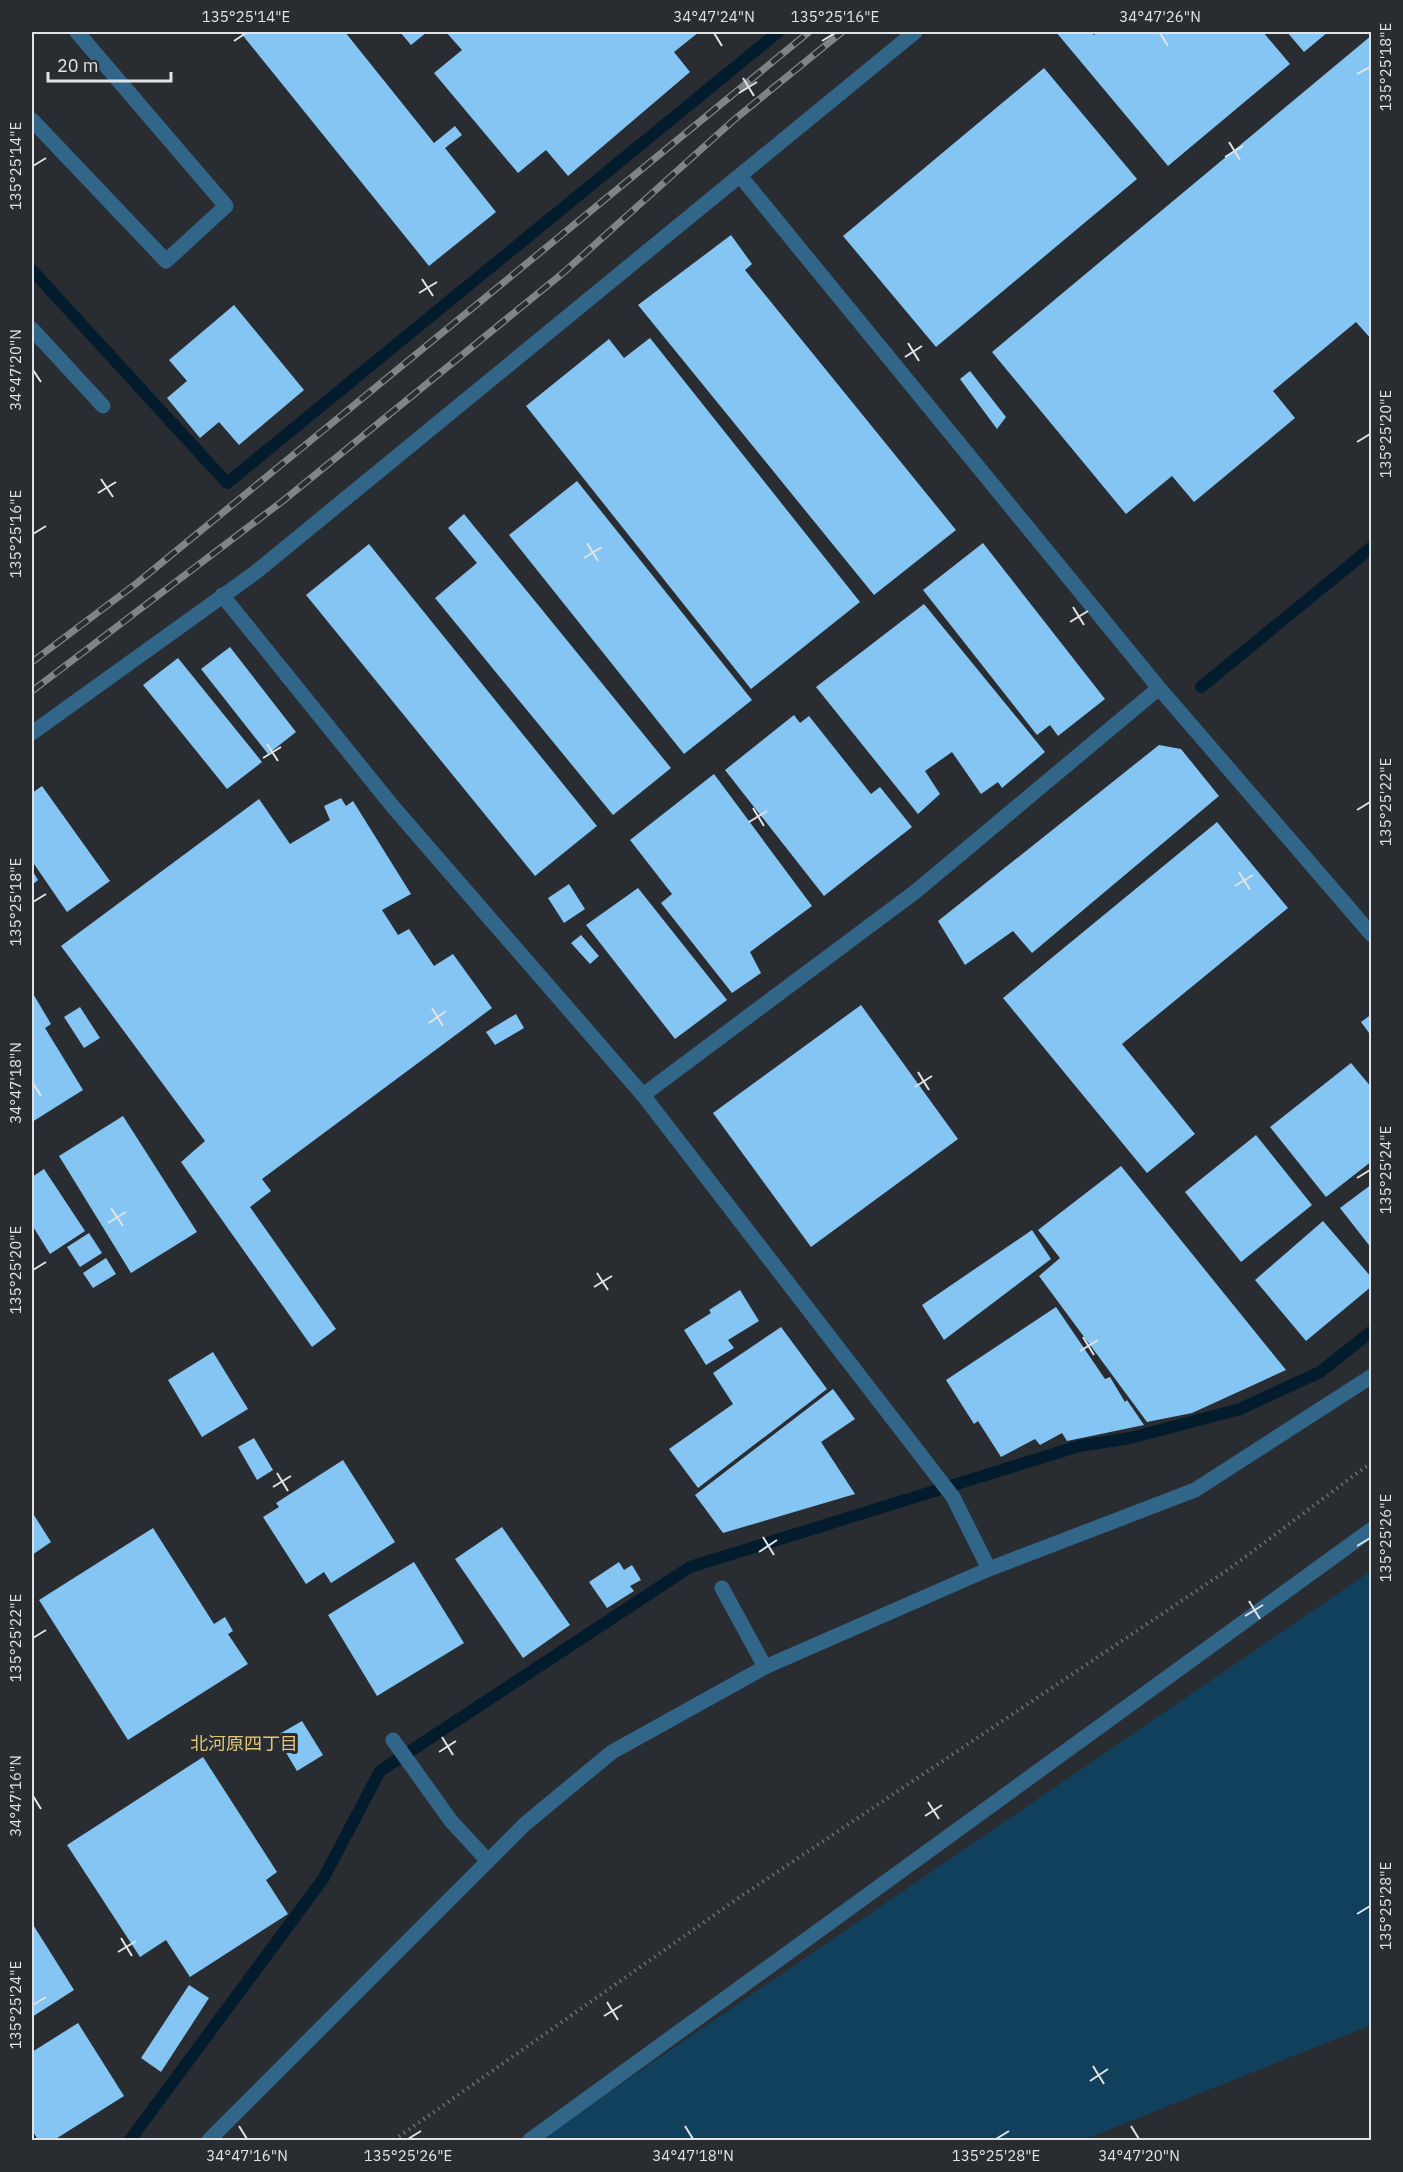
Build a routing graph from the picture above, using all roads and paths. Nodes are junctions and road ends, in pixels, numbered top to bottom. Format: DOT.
graph roads {
  1 [pos="77,32"];
  2 [pos="915,32"];
  3 [pos="32,120"];
  4 [pos="741,177"];
  5 [pos="32,329"];
  6 [pos="103,406"];
  7 [pos="222,595"];
  8 [pos="1159,688"];
  9 [pos="32,733"];
  10 [pos="1371,935"];
  11 [pos="643,1095"];
  12 [pos="1371,1376"];
  13 [pos="1371,1462"];
  14 [pos="1371,1529"];
  15 [pos="989,1569"];
  16 [pos="722,1588"];
  17 [pos="765,1667"];
  18 [pos="393,1740"];
  19 [pos="488,1861"];
  20 [pos="209,2140"];
  21 [pos="394,2140"];
  22 [pos="530,2140"];
  1 -- 3 [label="street"];
  2 -- 4 [label="street"];
  4 -- 7 [label="street"];
  4 -- 8 [label="street"];
  5 -- 6 [label="street"];
  7 -- 9 [label="street"];
  7 -- 11 [label="street"];
  8 -- 10 [label="street"];
  8 -- 11 [label="street"];
  11 -- 15 [label="street"];
  12 -- 15 [label="street"];
  13 -- 21 [label="path"];
  14 -- 22 [label="street"];
  15 -- 17 [label="street"];
  16 -- 17 [label="street"];
  17 -- 19 [label="street"];
  18 -- 19 [label="street"];
  19 -- 20 [label="street"];
}
